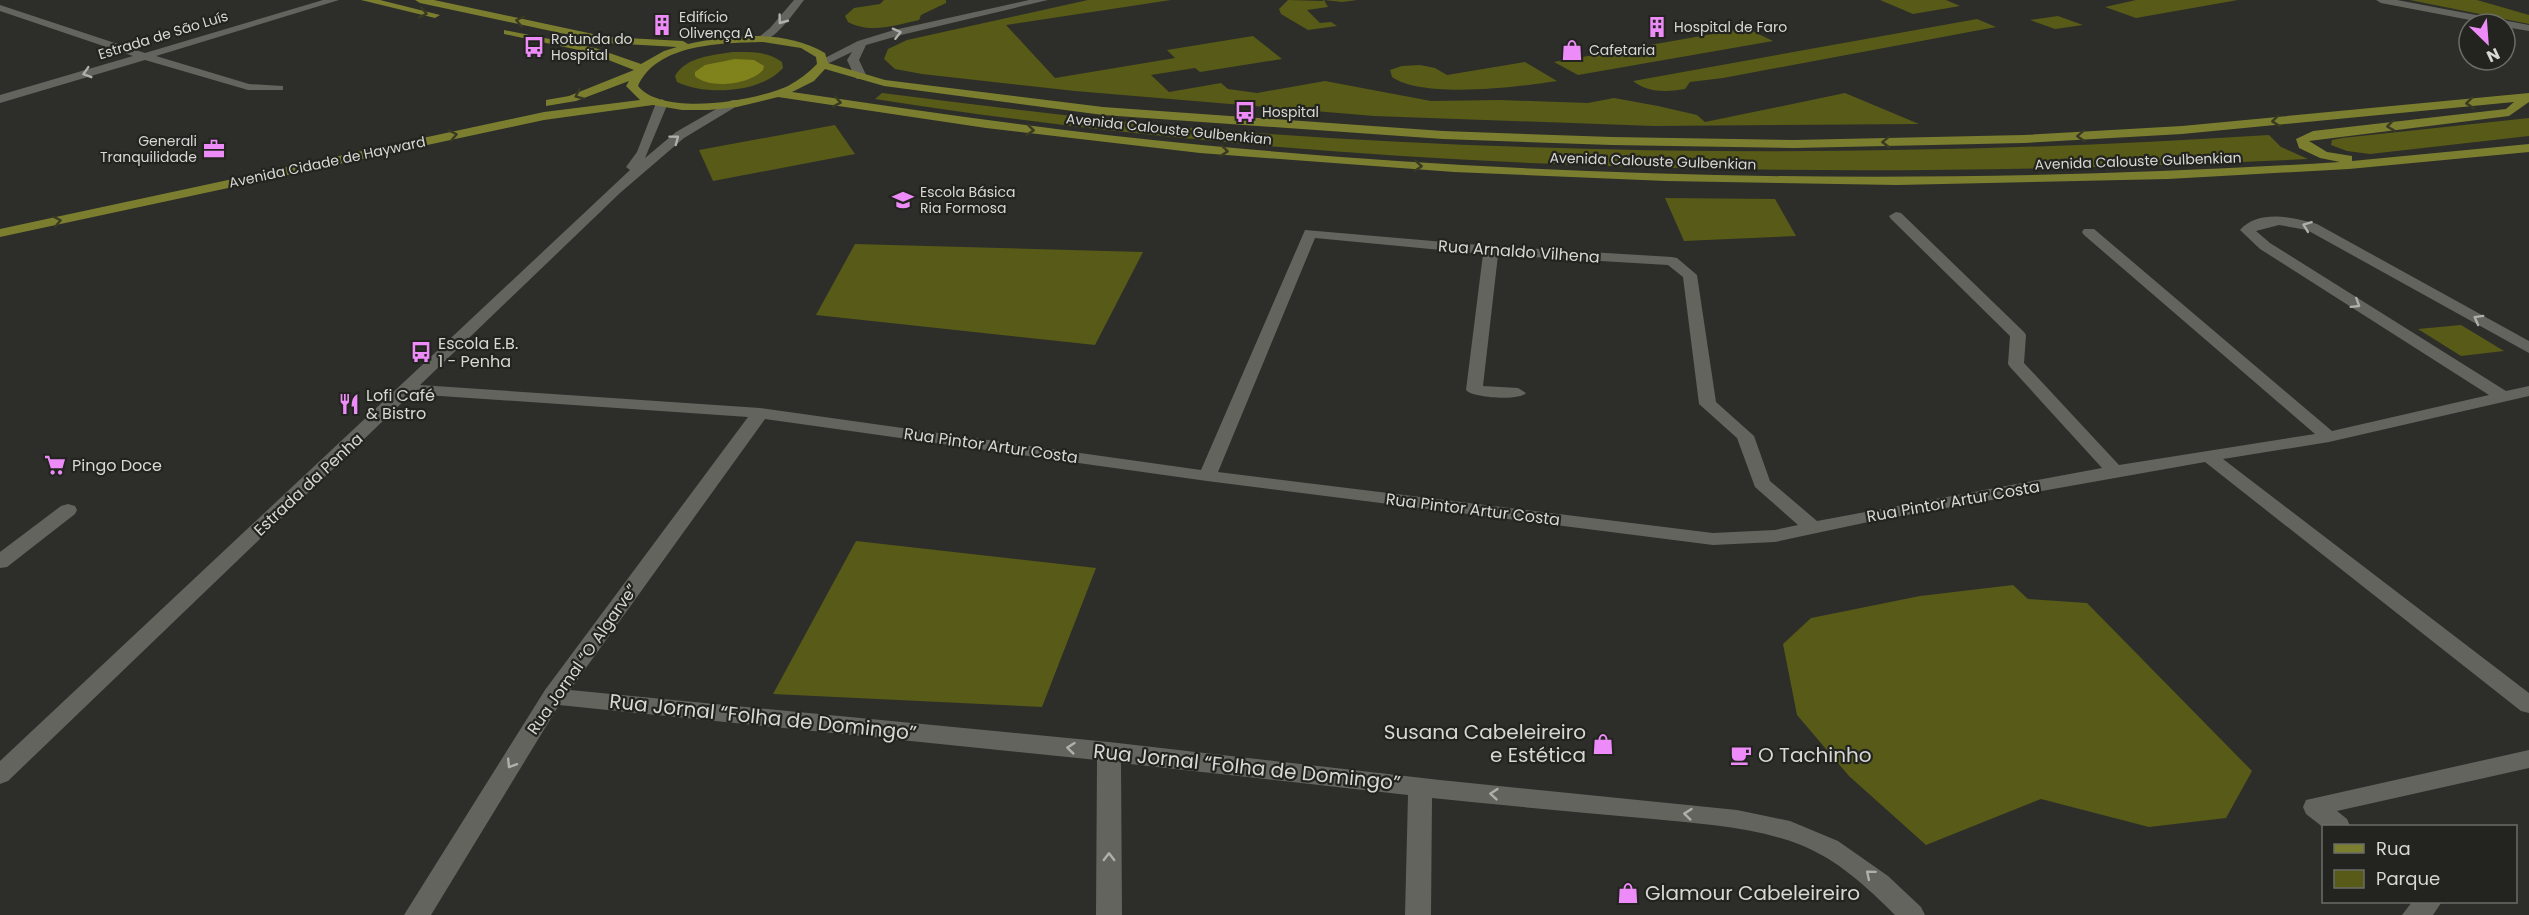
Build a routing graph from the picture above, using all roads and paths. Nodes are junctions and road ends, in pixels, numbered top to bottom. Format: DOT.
graph roads {
  1 [pos="334,0"];
  2 [pos="366,0"];
  3 [pos="420,0"];
  4 [pos="799,0"];
  5 [pos="1043,0"];
  6 [pos="2381,0"];
  7 [pos="0,8"];
  8 [pos="448,18"];
  9 [pos="491,28"];
  10 [pos="2529,28"];
  11 [pos="763,39"];
  12 [pos="862,43"];
  13 [pos="702,44"];
  14 [pos="144,56"];
  15 [pos="823,63"];
  16 [pos="637,71"];
  17 [pos="861,77"];
  18 [pos="279,88"];
  19 [pos="779,94"];
  20 [pos="2528,97"];
  21 [pos="0,99"];
  22 [pos="659,102"];
  23 [pos="736,103"];
  24 [pos="2529,148"];
  25 [pos="2398,161"];
  26 [pos="615,190"];
  27 [pos="1896,216"];
  28 [pos="0,221"];
  29 [pos="2089,232"];
  30 [pos="0,233"];
  31 [pos="1491,250"];
  32 [pos="2529,348"];
  33 [pos="408,389"];
  34 [pos="2529,391"];
  35 [pos="1518,393"];
  36 [pos="2503,397"];
  37 [pos="760,413"];
  38 [pos="2329,437"];
  39 [pos="2208,456"];
  40 [pos="2115,471"];
  41 [pos="1207,476"];
  42 [pos="68,510"];
  43 [pos="1813,528"];
  44 [pos="0,562"];
  45 [pos="553,696"];
  46 [pos="2529,705"];
  47 [pos="1109,752"];
  48 [pos="2529,759"];
  49 [pos="0,775"];
  50 [pos="1420,787"];
  51 [pos="2337,825"];
  52 [pos="2428,903"];
  53 [pos="417,915"];
  54 [pos="1109,915"];
  55 [pos="1418,915"];
  56 [pos="1912,915"];
  57 [pos="2415,915"];
  1 -- 14 [label="street, Estrada de São Luís"];
  2 -- 8 [label="main road, one-way"];
  13 -- 3 [label="main road, one-way"];
  4 -- 11 [label="street, one-way"];
  12 -- 5 [label="street, one-way"];
  6 -- 10 [label="street"];
  7 -- 14 [label="street"];
  9 -- 16 [label="main road"];
  11 -- 13 [label="main road"];
  11 -- 15 [label="main road"];
  12 -- 15 [label="street"];
  12 -- 17 [label="street"];
  13 -- 16 [label="main road, Avenida Cidade de Hayward"];
  14 -- 18 [label="street"];
  14 -- 21 [label="street, Estrada de São Luís, one-way"];
  15 -- 17 [label="main road, Avenida Calouste Gulbenkian"];
  15 -- 19 [label="main road"];
  16 -- 22 [label="main road"];
  16 -- 28 [label="main road, Avenida Cidade de Hayward, one-way"];
  20 -- 17 [label="main road, Avenida Calouste Gulbenkian, one-way"];
  19 -- 23 [label="main road"];
  19 -- 25 [label="main road, Avenida Calouste Gulbenkian, one-way"];
  20 -- 25 [label="main road, one-way"];
  22 -- 23 [label="main road"];
  22 -- 26 [label="street"];
  30 -- 22 [label="main road, Avenida Cidade de Hayward, one-way"];
  26 -- 23 [label="street, one-way"];
  24 -- 25 [label="main road, Avenida Calouste Gulbenkian"];
  26 -- 33 [label="street, Estrada da Penha"];
  27 -- 40 [label="street"];
  29 -- 38 [label="street"];
  31 -- 35 [label="street"];
  31 -- 41 [label="street, Rua Arnaldo Vilhena"];
  31 -- 43 [label="street, Rua Arnaldo Vilhena"];
  32 -- 36 [label="street, one-way"];
  33 -- 37 [label="street, Rua Pintor Artur Costa"];
  33 -- 49 [label="street, Estrada da Penha"];
  34 -- 36 [label="street, Rua Pintor Artur Costa"];
  36 -- 38 [label="street, Rua Pintor Artur Costa"];
  37 -- 41 [label="street, Rua Pintor Artur Costa"];
  37 -- 45 [label="street, Rua Jornal “O Algarve”"];
  38 -- 39 [label="street, Rua Pintor Artur Costa"];
  39 -- 40 [label="street, Rua Pintor Artur Costa"];
  39 -- 46 [label="street"];
  40 -- 43 [label="street, Rua Pintor Artur Costa"];
  41 -- 43 [label="street, Rua Pintor Artur Costa"];
  42 -- 44 [label="street"];
  47 -- 45 [label="street, Rua Jornal “Folha de Domingo”, one-way"];
  45 -- 53 [label="street, Rua Jornal “O Algarve”, one-way"];
  47 -- 50 [label="street, Rua Jornal “Folha de Domingo”"];
  54 -- 47 [label="street, one-way"];
  48 -- 51 [label="street"];
  50 -- 55 [label="street"];
  56 -- 50 [label="street, Rua Jornal “Folha de Domingo”, one-way"];
  52 -- 57 [label="street"];
}
